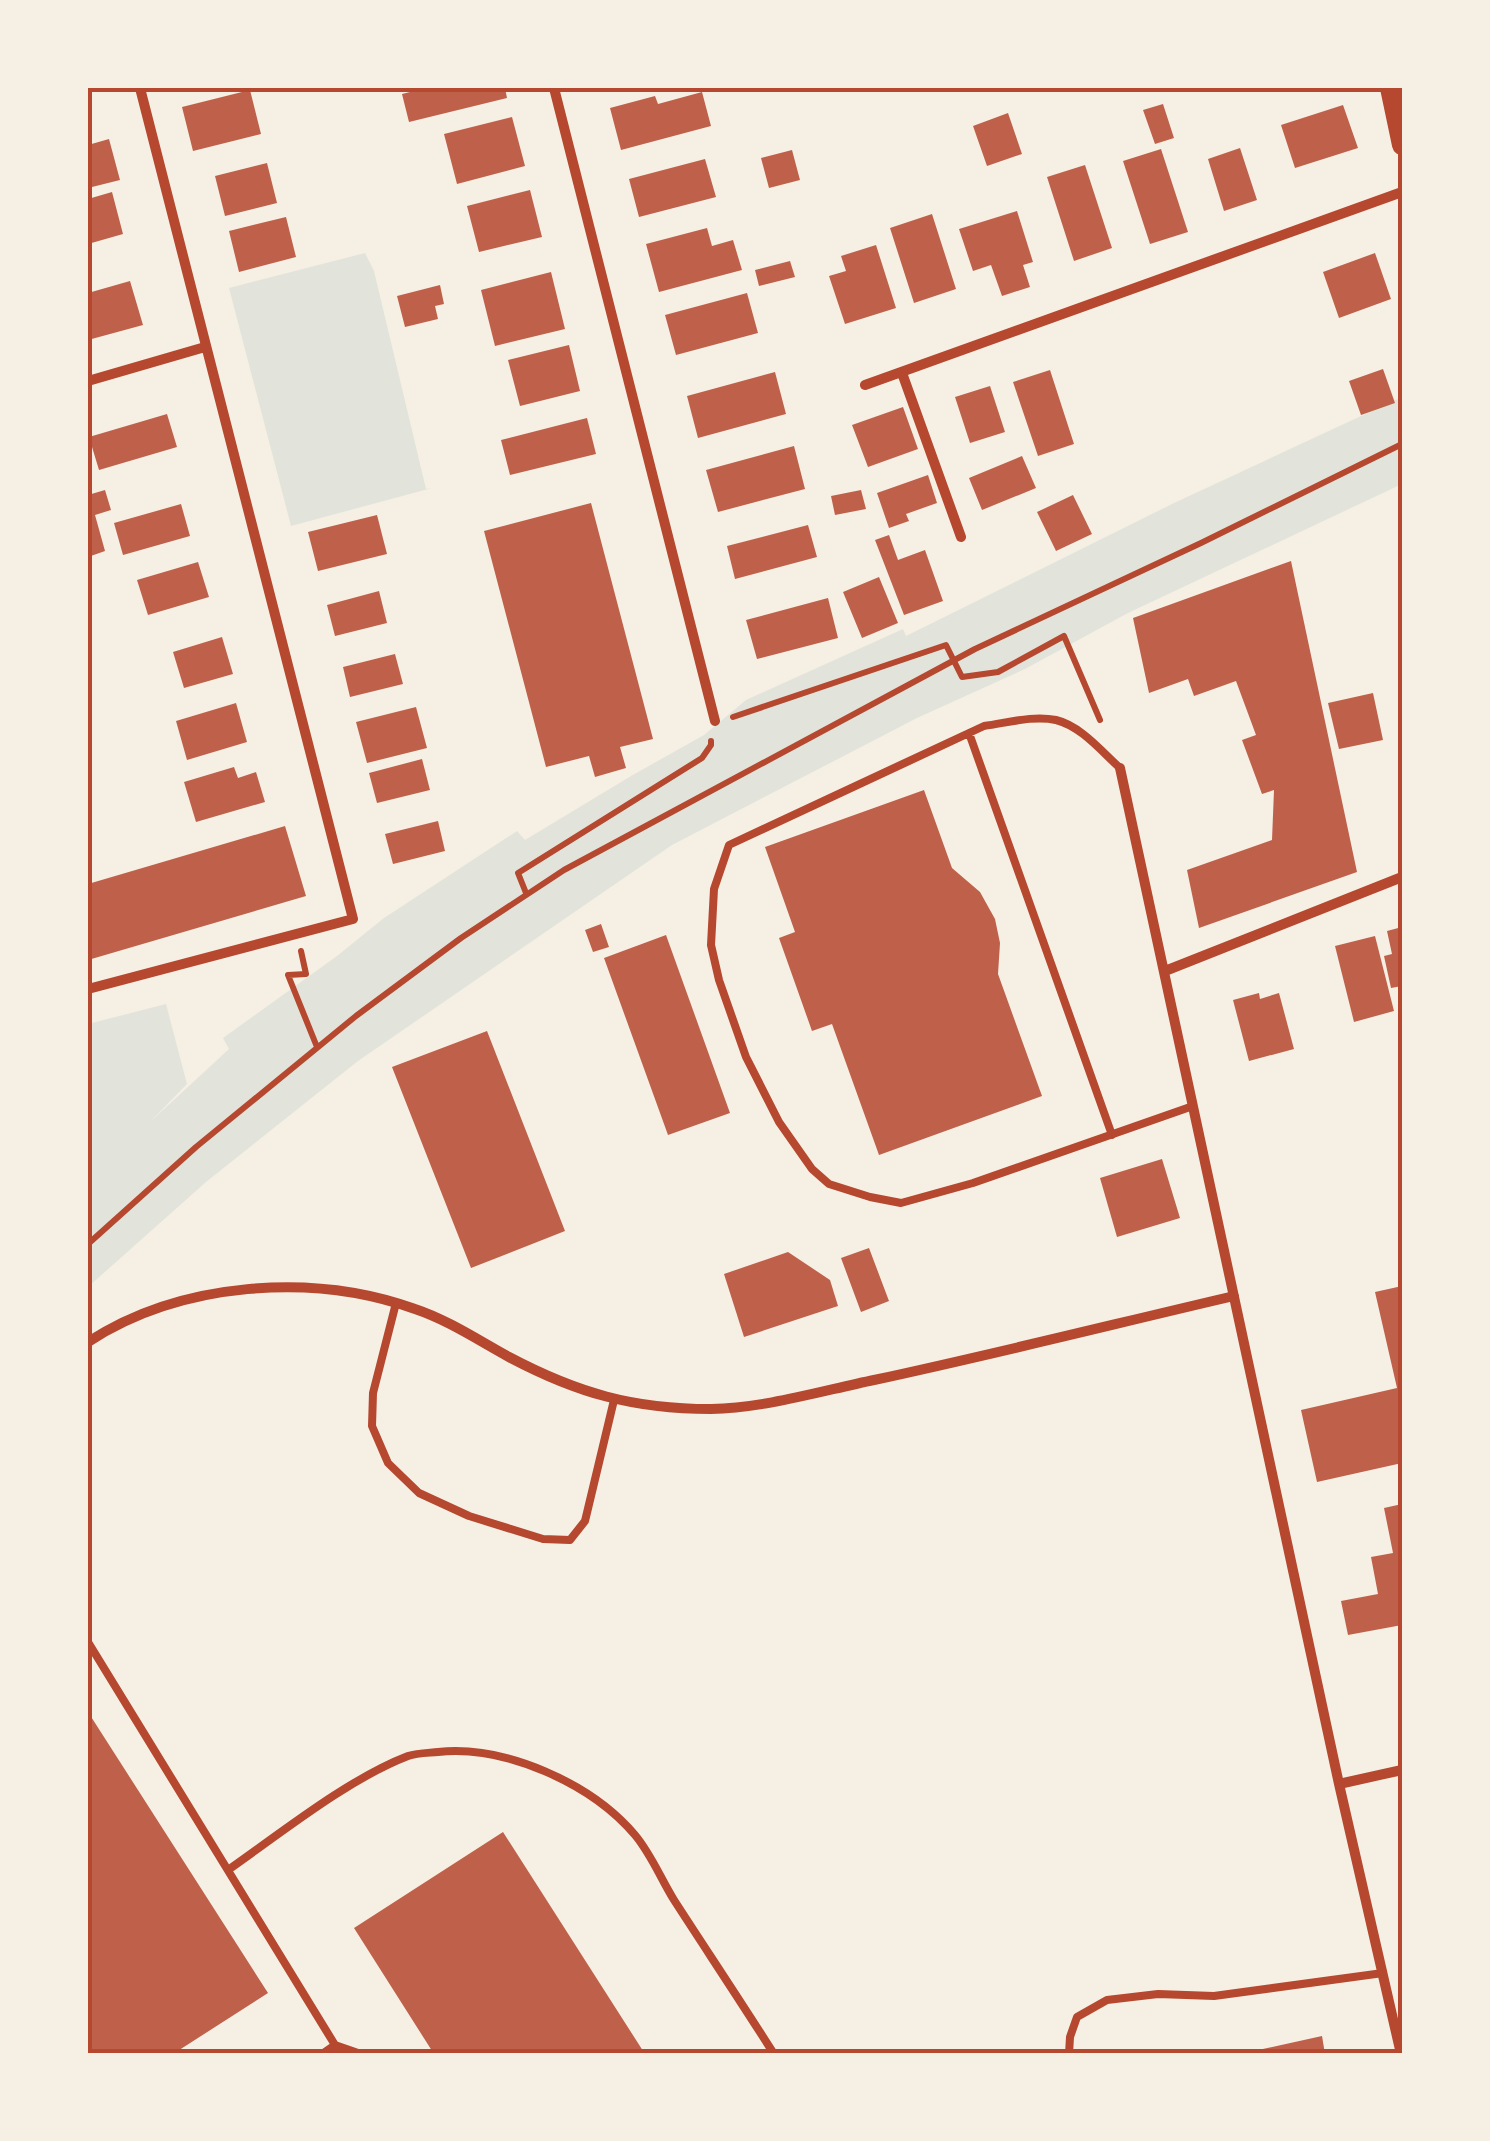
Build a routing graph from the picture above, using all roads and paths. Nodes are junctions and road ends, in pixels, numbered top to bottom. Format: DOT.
graph roads {
  1 [pos="140,88"];
  2 [pos="554,88"];
  3 [pos="1390,88"];
  4 [pos="1402,145"];
  5 [pos="1402,192"];
  6 [pos="205,347"];
  7 [pos="902,372"];
  8 [pos="88,381"];
  9 [pos="865,385"];
  10 [pos="1402,444"];
  11 [pos="961,538"];
  12 [pos="954,660"];
  13 [pos="715,721"];
  14 [pos="969,734"];
  15 [pos="1120,768"];
  16 [pos="1402,878"];
  17 [pos="526,894"];
  18 [pos="298,934"];
  19 [pos="1164,971"];
  20 [pos="88,989"];
  21 [pos="317,1047"];
  22 [pos="1193,1106"];
  23 [pos="1112,1135"];
  24 [pos="88,1244"];
  25 [pos="1234,1296"];
  26 [pos="396,1303"];
  27 [pos="88,1342"];
  28 [pos="614,1400"];
  29 [pos="88,1642"];
  30 [pos="1402,1770"];
  31 [pos="1340,1784"];
  32 [pos="228,1870"];
  33 [pos="1383,1973"];
  34 [pos="335,2045"];
  35 [pos="322,2054"];
  36 [pos="361,2054"];
  37 [pos="774,2054"];
  38 [pos="1068,2054"];
  39 [pos="1401,2054"];
  1 -- 6 [label="street"];
  2 -- 13 [label="street"];
  3 -- 4 [label="main road"];
  5 -- 7 [label="street"];
  6 -- 8 [label="street"];
  6 -- 18 [label="street"];
  7 -- 9 [label="street"];
  7 -- 11 [label="street"];
  10 -- 12 [label="path"];
  12 -- 13 [label="path"];
  12 -- 15 [label="path"];
  12 -- 17 [label="path"];
  13 -- 17 [label="path"];
  14 -- 15 [label="lane"];
  14 -- 23 [label="lane"];
  14 -- 23 [label="lane"];
  15 -- 19 [label="street"];
  16 -- 19 [label="street"];
  17 -- 21 [label="path"];
  18 -- 20 [label="street"];
  18 -- 21 [label="path"];
  19 -- 22 [label="street"];
  21 -- 24 [label="path"];
  22 -- 23 [label="lane"];
  22 -- 25 [label="street"];
  25 -- 28 [label="street"];
  25 -- 31 [label="street"];
  26 -- 27 [label="street"];
  26 -- 28 [label="street"];
  26 -- 28 [label="lane"];
  29 -- 32 [label="lane"];
  30 -- 31 [label="street"];
  31 -- 33 [label="street"];
  32 -- 34 [label="lane"];
  32 -- 37 [label="lane"];
  33 -- 38 [label="lane"];
  33 -- 39 [label="street"];
  34 -- 35 [label="lane"];
  34 -- 36 [label="lane"];
}
